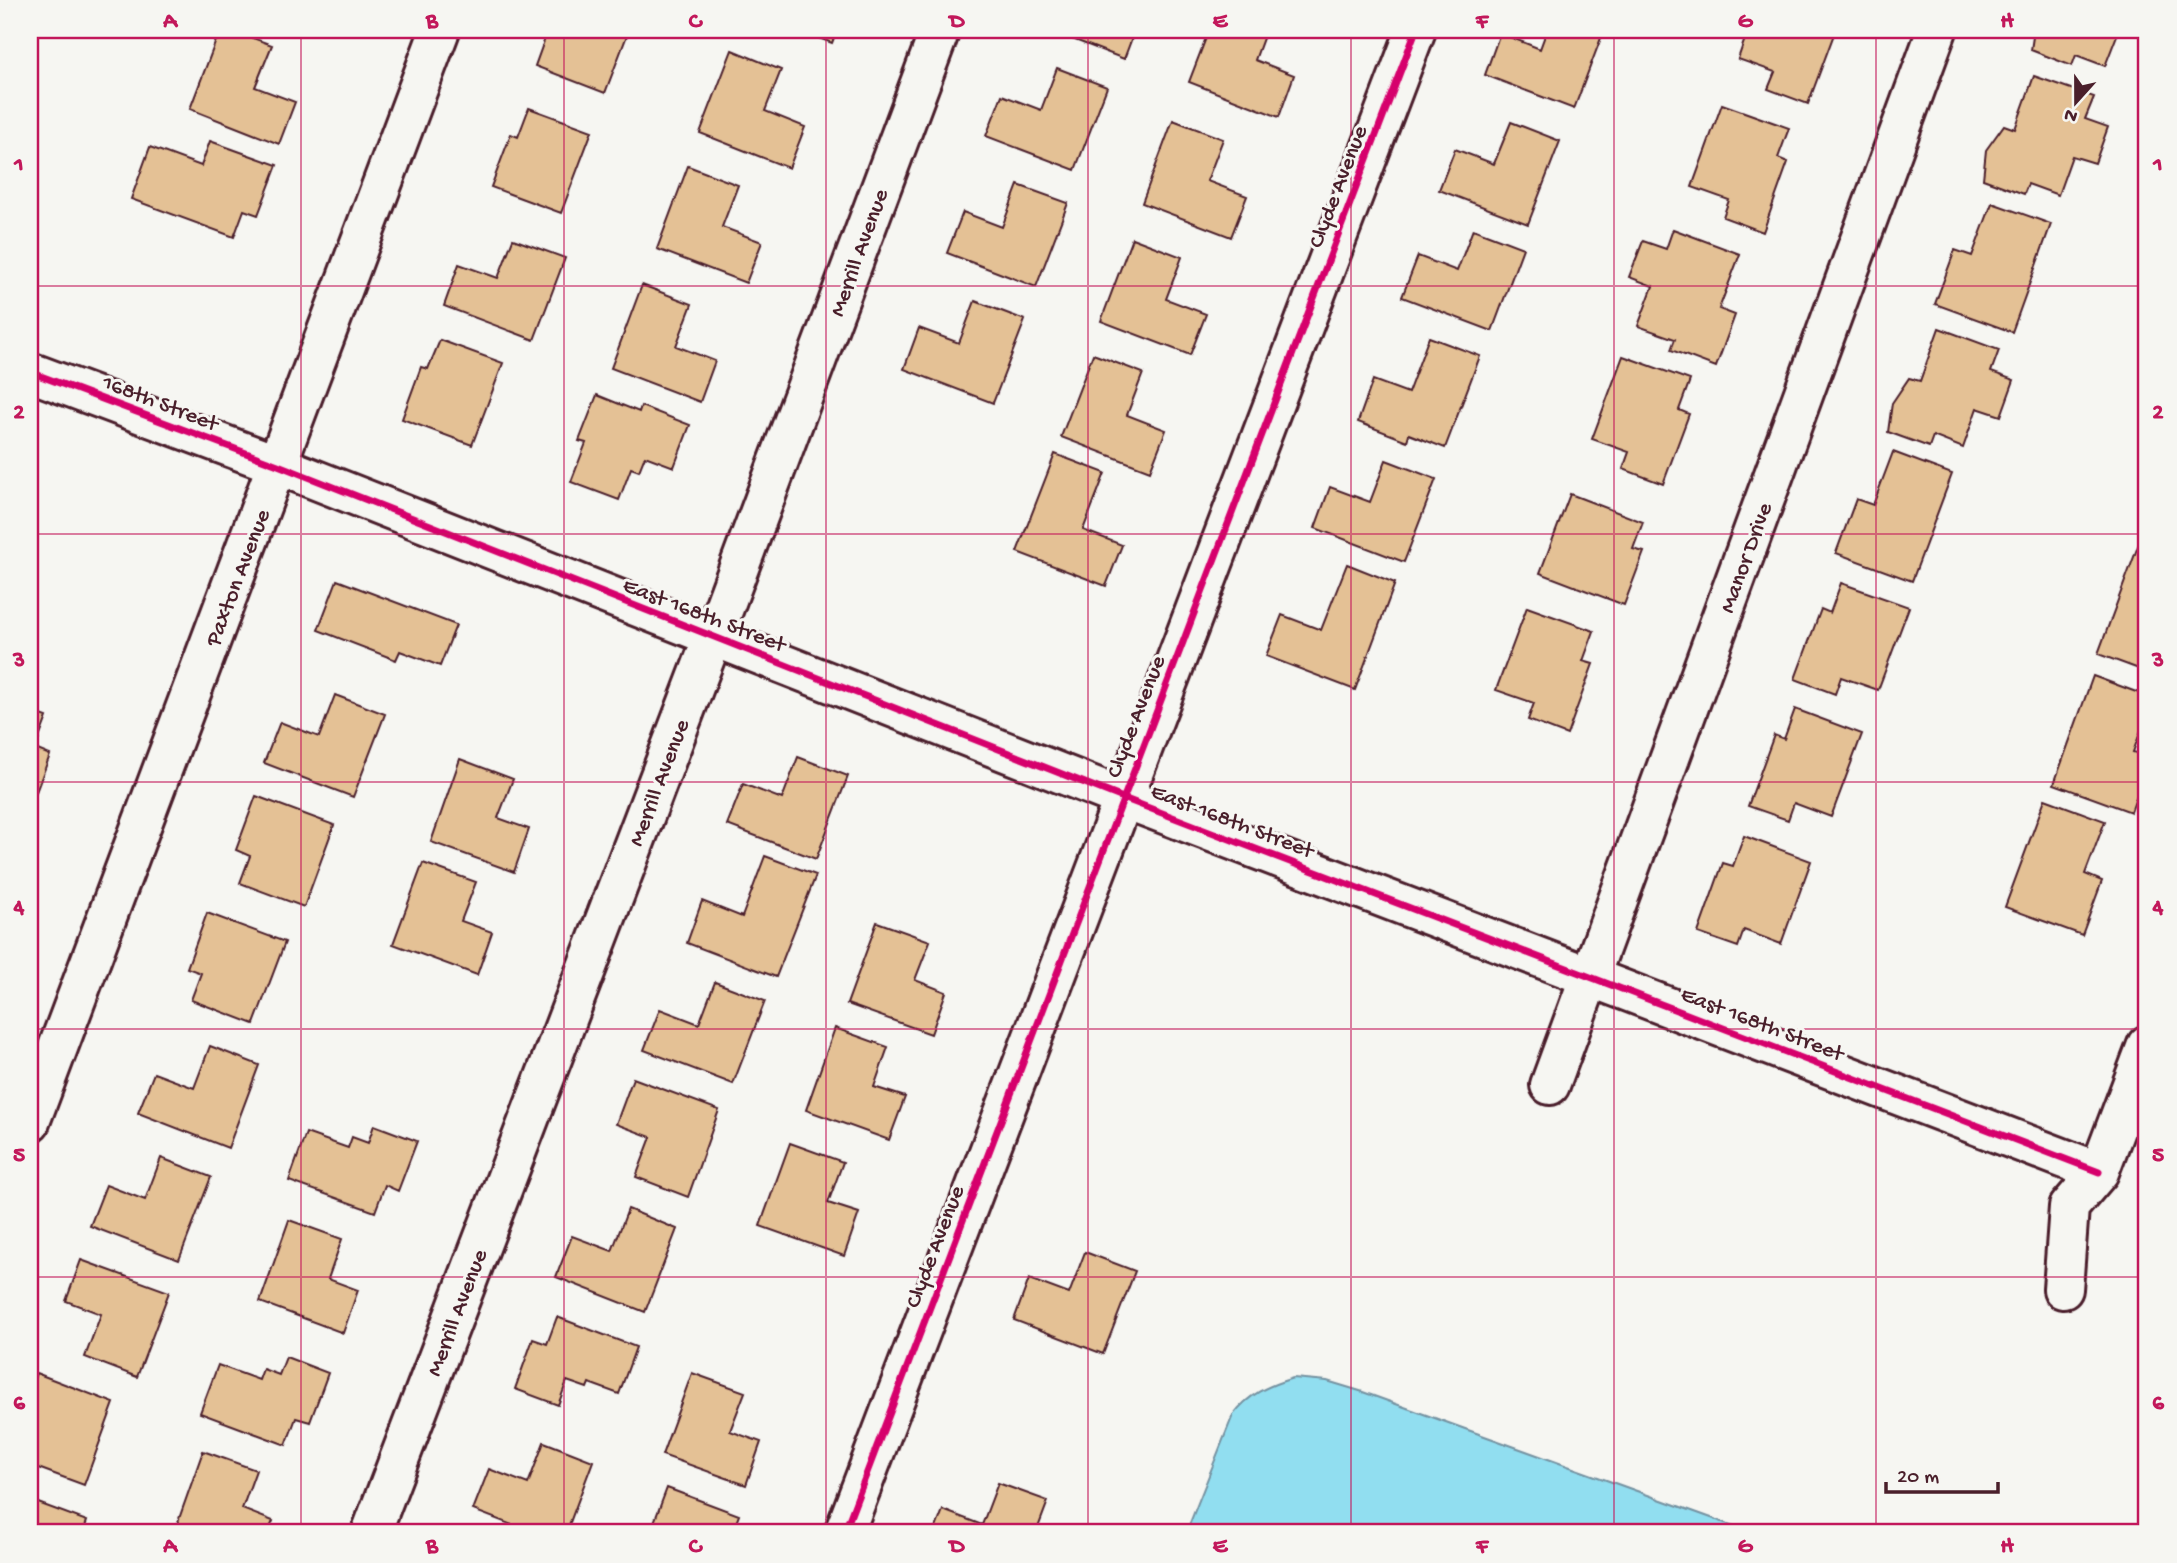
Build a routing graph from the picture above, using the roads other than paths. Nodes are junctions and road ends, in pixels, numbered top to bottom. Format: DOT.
graph roads {
  1 [pos="440,30"];
  2 [pos="940,30"];
  3 [pos="1416,30"];
  4 [pos="1937,30"];
  5 [pos="30,372"];
  6 [pos="278,466"];
  7 [pos="713,637"];
  8 [pos="1123,798"];
  9 [pos="1590,976"];
  10 [pos="2147,1045"];
  11 [pos="1550,1085"];
  12 [pos="30,1122"];
  13 [pos="2099,1172"];
  14 [pos="2063,1289"];
  15 [pos="371,1533"];
  16 [pos="844,1533"];
  1 -- 6 [label="street, Paxton Avenue"];
  2 -- 7 [label="street, Merrill Avenue"];
  3 -- 8 [label="street, Clyde Avenue"];
  4 -- 9 [label="street, Manor Drive"];
  5 -- 6 [label="street, 168th Street"];
  6 -- 7 [label="street, East 168th Street"];
  6 -- 12 [label="street, Paxton Avenue"];
  7 -- 8 [label="street, East 168th Street"];
  7 -- 15 [label="street, Merrill Avenue"];
  8 -- 9 [label="street, East 168th Street"];
  8 -- 16 [label="street, Clyde Avenue"];
  9 -- 11 [label="street, Manor Drive"];
  9 -- 13 [label="street, East 168th Street"];
  10 -- 13 [label="street"];
  13 -- 14 [label="street"];
}
